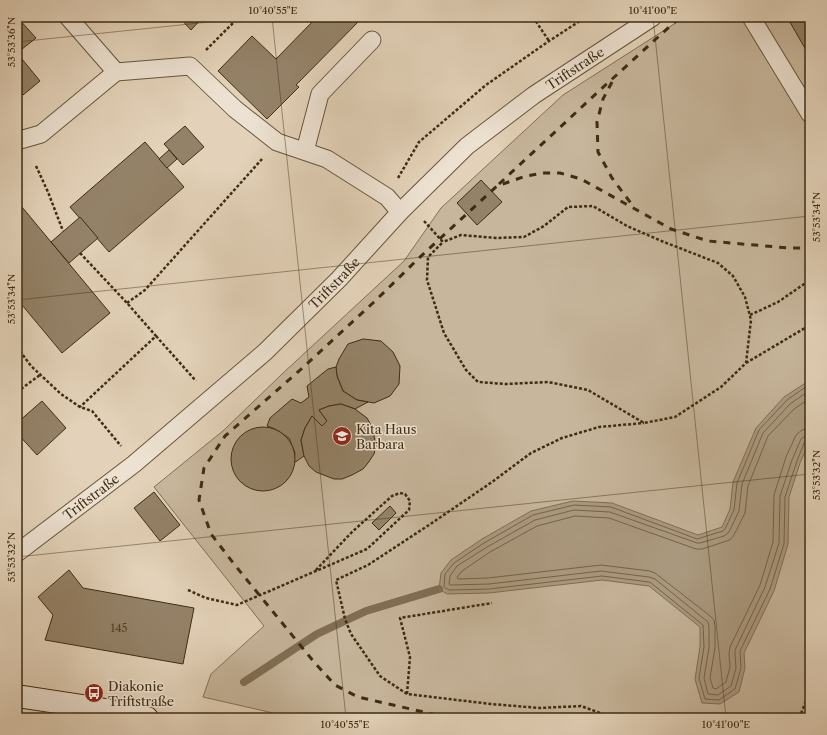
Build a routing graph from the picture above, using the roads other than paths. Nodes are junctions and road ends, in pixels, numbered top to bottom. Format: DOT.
graph roads {
  1 [pos="68,17"];
  2 [pos="653,17"];
  3 [pos="751,17"];
  4 [pos="372,40"];
  5 [pos="116,72"];
  6 [pos="810,114"];
  7 [pos="17,139"];
  8 [pos="305,151"];
  9 [pos="404,208"];
  10 [pos="17,553"];
  11 [pos="17,696"];
  12 [pos="147,718"];
  1 -- 5 [label="lane"];
  2 -- 9 [label="lane, Triftstraße"];
  3 -- 6 [label="lane"];
  4 -- 8 [label="lane"];
  5 -- 7 [label="lane"];
  5 -- 8 [label="lane"];
  8 -- 9 [label="lane"];
  9 -- 10 [label="lane, Triftstraße"];
  11 -- 12 [label="street"];
}
